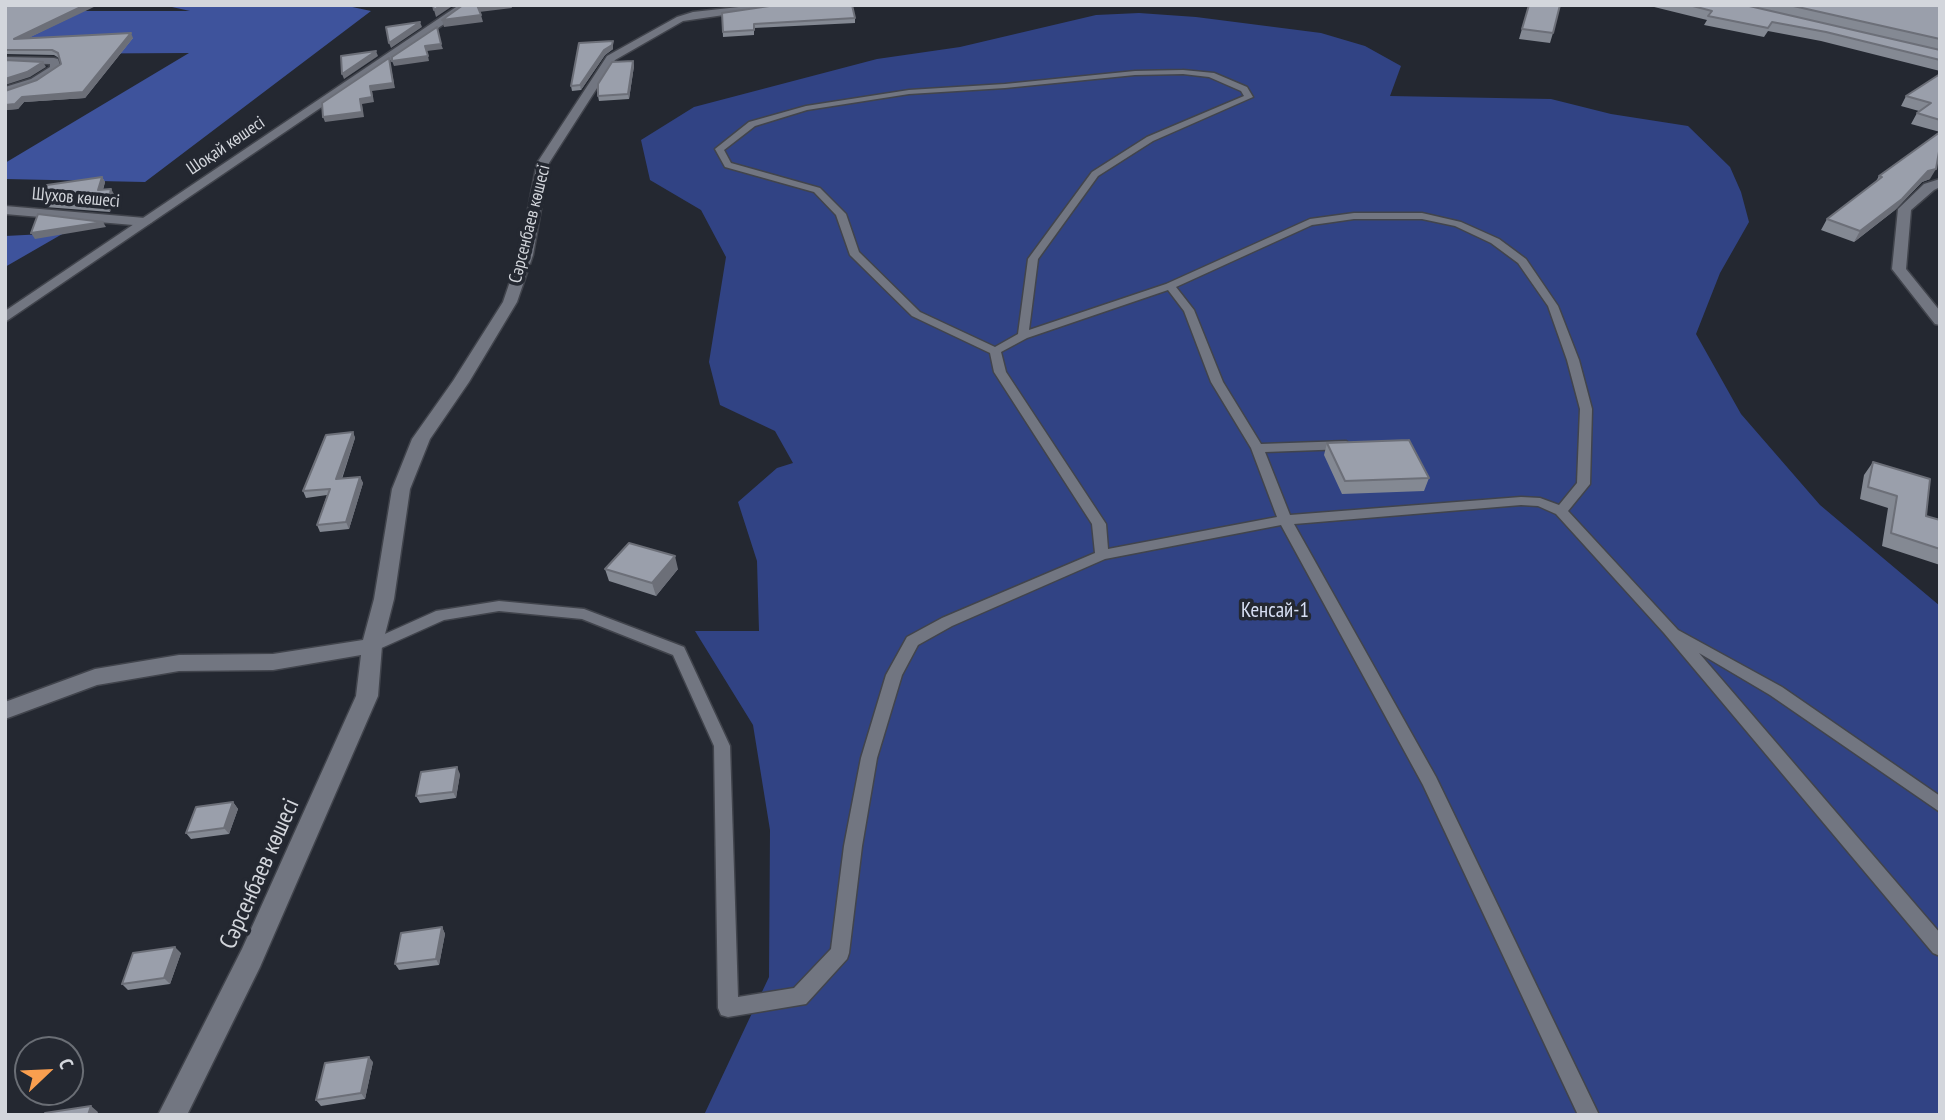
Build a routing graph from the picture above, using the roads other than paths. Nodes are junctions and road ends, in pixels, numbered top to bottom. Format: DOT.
graph roads {
  1 [pos="467,5"];
  2 [pos="787,5"];
  3 [pos="689,10"];
  4 [pos="5,60"];
  5 [pos="5,91"];
  6 [pos="1940,183"];
  7 [pos="5,211"];
  8 [pos="145,222"];
  9 [pos="1170,286"];
  10 [pos="5,318"];
  11 [pos="1940,321"];
  12 [pos="1023,336"];
  13 [pos="995,351"];
  14 [pos="1357,445"];
  15 [pos="1257,448"];
  16 [pos="1561,511"];
  17 [pos="1285,520"];
  18 [pos="1102,555"];
  19 [pos="1669,629"];
  20 [pos="372,646"];
  21 [pos="5,711"];
  22 [pos="1940,805"];
  23 [pos="1940,947"];
  24 [pos="172,1115"];
  25 [pos="1589,1115"];
  1 -- 8 [label="street, Шоқай көшесі"];
  2 -- 3 [label="street, Сәрсенбаев көшесі"];
  3 -- 20 [label="street, Сәрсенбаев көшесі"];
  4 -- 5 [label="street"];
  6 -- 11 [label="street"];
  7 -- 8 [label="street, Шухов көшесі"];
  8 -- 10 [label="street, Шоқай көшесі"];
  9 -- 12 [label="lane"];
  9 -- 15 [label="lane"];
  9 -- 16 [label="lane"];
  12 -- 13 [label="lane"];
  12 -- 13 [label="lane"];
  13 -- 18 [label="lane"];
  14 -- 15 [label="lane"];
  15 -- 17 [label="lane"];
  16 -- 17 [label="lane"];
  16 -- 19 [label="lane"];
  17 -- 18 [label="lane"];
  17 -- 25 [label="lane"];
  18 -- 20 [label="lane"];
  19 -- 22 [label="lane"];
  19 -- 23 [label="lane"];
  20 -- 21 [label="street"];
  20 -- 24 [label="street, Сәрсенбаев көшесі"];
}
